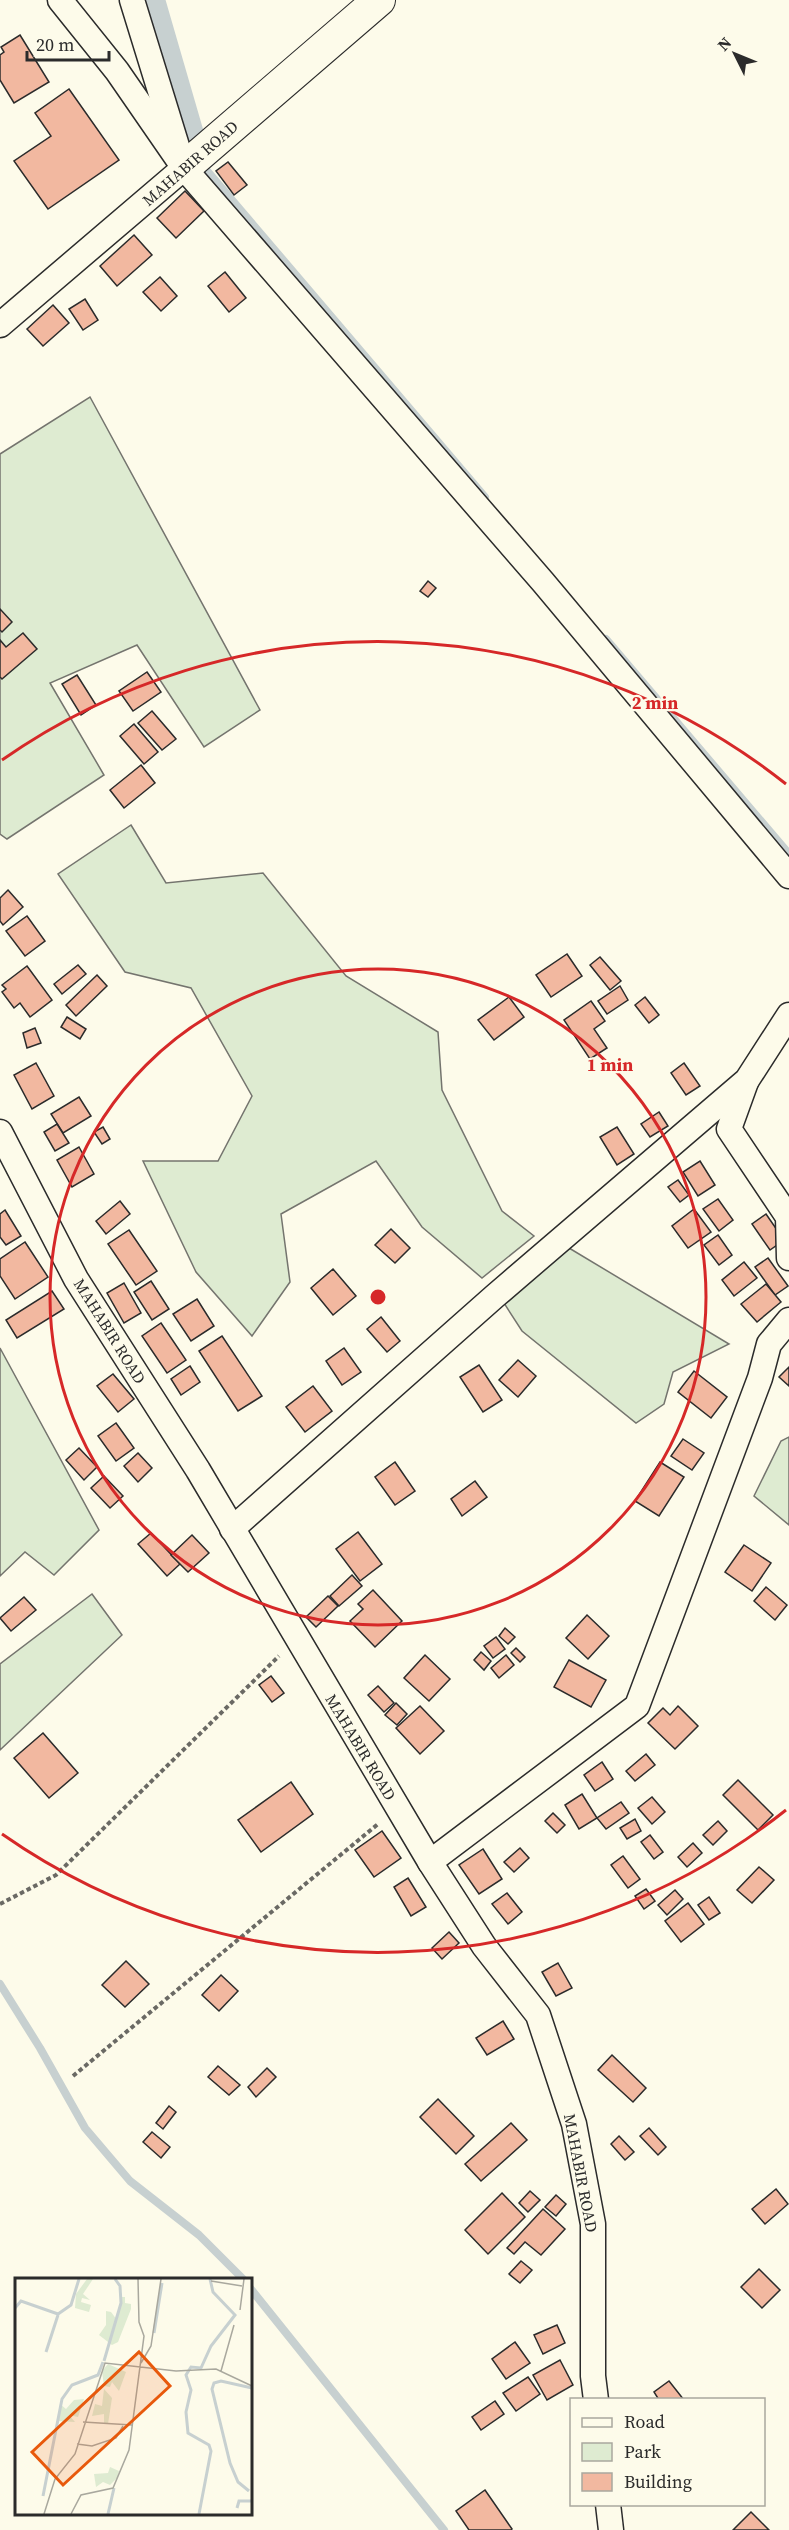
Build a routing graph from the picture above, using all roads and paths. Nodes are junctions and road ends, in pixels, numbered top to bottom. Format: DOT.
graph roads {
  1 [pos="60,0"];
  2 [pos="132,0"];
  3 [pos="379,0"];
  4 [pos="184,168"];
  5 [pos="0,325"];
  6 [pos="789,876"];
  7 [pos="789,1015"];
  8 [pos="747,1080"];
  9 [pos="0,1132"];
  10 [pos="789,1258"];
  11 [pos="789,1320"];
  12 [pos="232,1529"];
  13 [pos="297,1638"];
  14 [pos="401,1813"];
  15 [pos="430,1862"];
  16 [pos="0,1904"];
  17 [pos="73,2076"];
  18 [pos="596,2398"];
  19 [pos="608,2506"];
  20 [pos="611,2530"];
  1 -- 4 [label="street"];
  2 -- 4 [label="street"];
  3 -- 4 [label="street, MAHABIR ROAD"];
  4 -- 5 [label="street, MAHABIR ROAD"];
  4 -- 6 [label="street"];
  7 -- 8 [label="street"];
  8 -- 10 [label="street"];
  8 -- 12 [label="street"];
  9 -- 12 [label="street, MAHABIR ROAD"];
  11 -- 15 [label="street"];
  12 -- 13 [label="street, MAHABIR ROAD"];
  13 -- 14 [label="street, MAHABIR ROAD"];
  13 -- 16 [label="path"];
  14 -- 15 [label="street, MAHABIR ROAD"];
  14 -- 17 [label="path"];
  15 -- 18 [label="street, MAHABIR ROAD"];
  19 -- 20 [label="street"];
}
